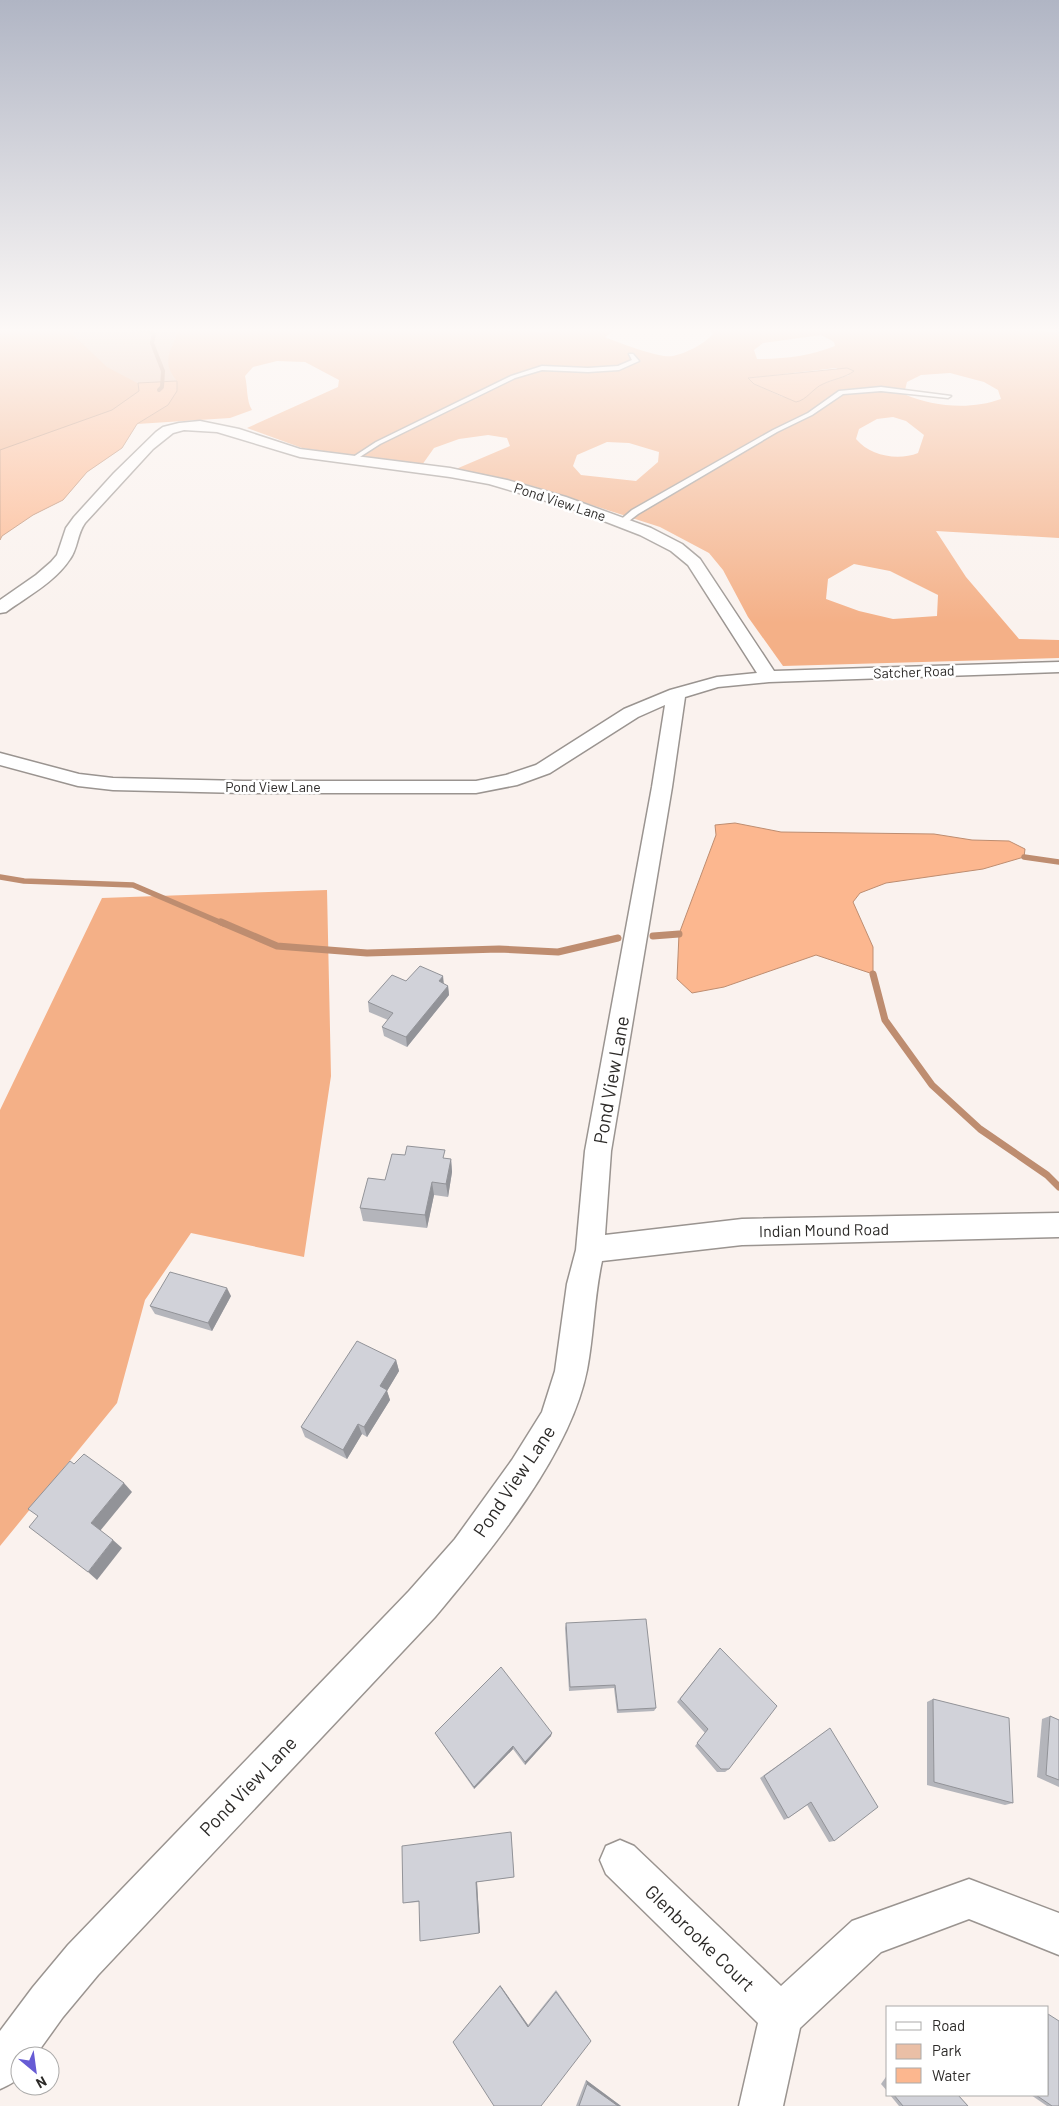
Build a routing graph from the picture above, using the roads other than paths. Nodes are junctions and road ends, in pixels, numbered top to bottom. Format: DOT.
graph roads {
  1 [pos="181,427"];
  2 [pos="214,427"];
  3 [pos="410,427"];
  4 [pos="784,427"];
  5 [pos="350,461"];
  6 [pos="622,522"];
  7 [pos="0,608"];
  8 [pos="1059,667"];
  9 [pos="769,676"];
  10 [pos="676,694"];
  11 [pos="0,759"];
  12 [pos="1059,1225"];
  13 [pos="590,1250"];
  14 [pos="620,1860"];
  15 [pos="1059,1934"];
  16 [pos="781,2016"];
  17 [pos="0,2067"];
  18 [pos="761,2106"];
  1 -- 7 [label="street, Pond View Lane"];
  2 -- 5 [label="street, Pond View Lane"];
  3 -- 5 [label="lane"];
  4 -- 6 [label="lane"];
  5 -- 6 [label="street, Pond View Lane"];
  6 -- 9 [label="street, Pond View Lane"];
  8 -- 9 [label="street, Satcher Road"];
  9 -- 10 [label="street, Pond View Lane"];
  10 -- 11 [label="street, Pond View Lane"];
  10 -- 13 [label="street, Pond View Lane"];
  12 -- 13 [label="street, Indian Mound Road"];
  13 -- 17 [label="street, Pond View Lane"];
  14 -- 16 [label="street, Glenbrooke Court"];
  15 -- 16 [label="street"];
  16 -- 18 [label="street"];
}
